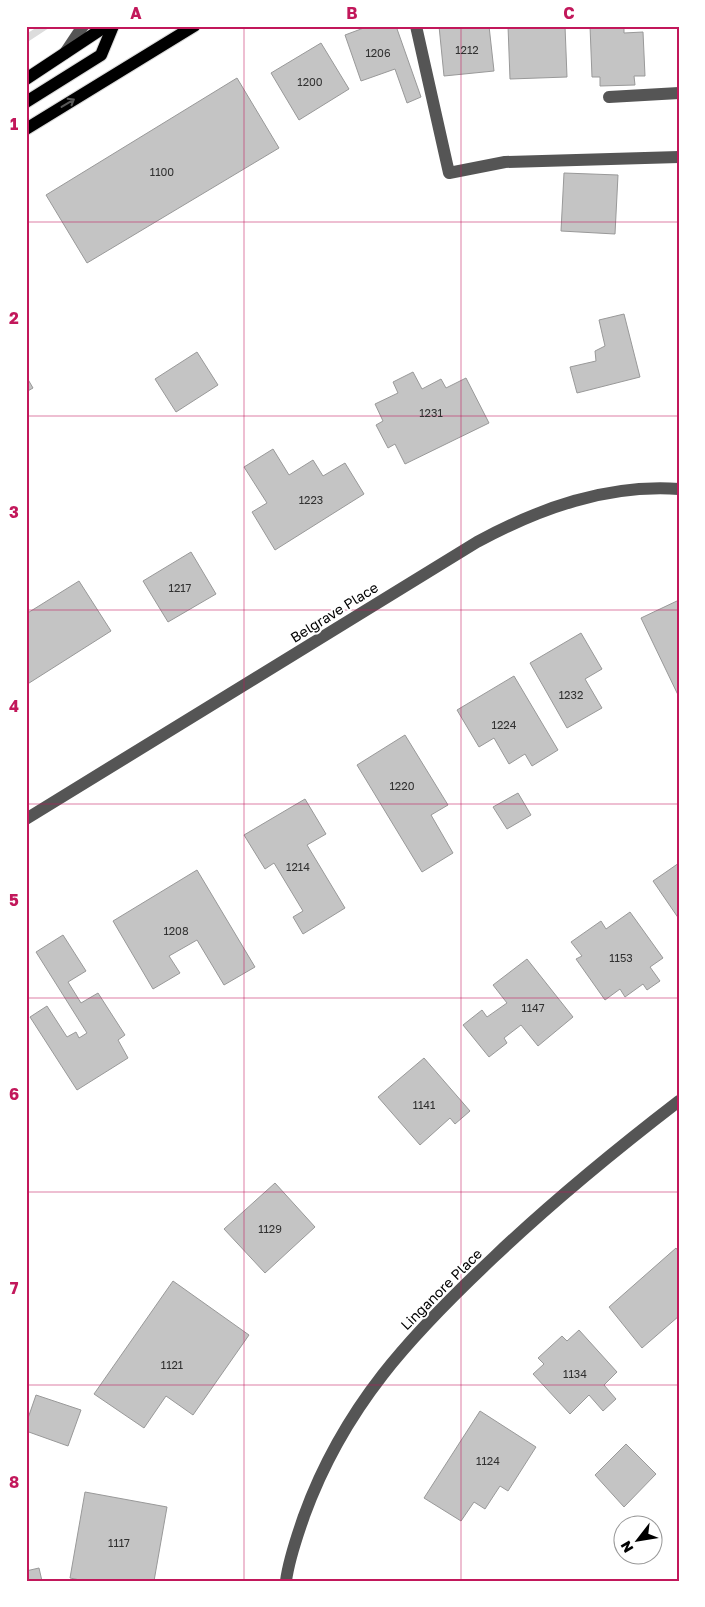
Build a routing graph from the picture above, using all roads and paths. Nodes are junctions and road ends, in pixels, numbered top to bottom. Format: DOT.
graph roads {
  1 [pos="84,26"];
  2 [pos="106,26"];
  3 [pos="113,26"];
  4 [pos="194,26"];
  5 [pos="416,26"];
  6 [pos="65,52"];
  7 [pos="26,79"];
  8 [pos="679,94"];
  9 [pos="609,97"];
  10 [pos="26,102"];
  11 [pos="26,129"];
  12 [pos="679,157"];
  13 [pos="679,489"];
  14 [pos="26,819"];
  15 [pos="679,1101"];
  16 [pos="286,1581"];
  1 -- 6 [label="street"];
  2 -- 6 [label="main road"];
  3 -- 10 [label="main road"];
  11 -- 4 [label="main road, one-way"];
  5 -- 12 [label="street"];
  6 -- 7 [label="main road"];
  8 -- 9 [label="street"];
  13 -- 14 [label="street, Belgrave Place"];
  15 -- 16 [label="street, Linganore Place"];
}
